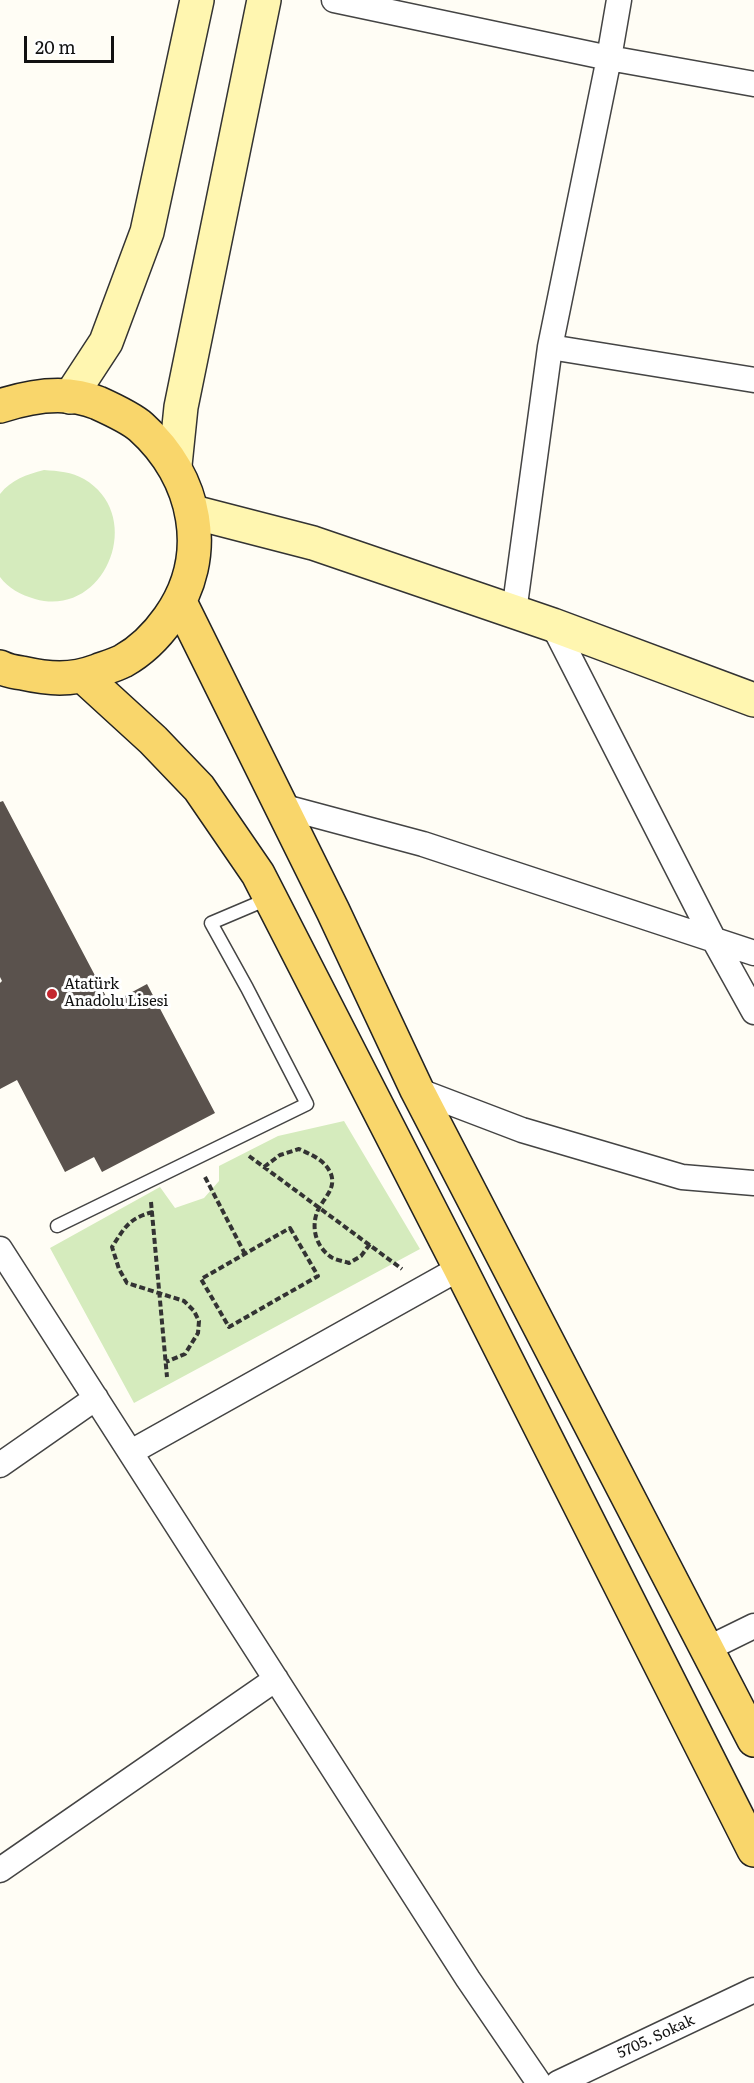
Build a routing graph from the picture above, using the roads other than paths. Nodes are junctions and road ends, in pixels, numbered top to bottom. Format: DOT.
graph roads {
  1 [pos="197,0"];
  2 [pos="264,0"];
  3 [pos="334,0"];
  4 [pos="619,0"];
  5 [pos="609,58"];
  6 [pos="754,84"];
  7 [pos="550,347"];
  8 [pos="754,380"];
  9 [pos="6,396"];
  10 [pos="70,397"];
  11 [pos="176,465"];
  12 [pos="193,512"];
  13 [pos="180,602"];
  14 [pos="514,612"];
  15 [pos="553,625"];
  16 [pos="1,669"];
  17 [pos="82,676"];
  18 [pos="754,700"];
  19 [pos="281,806"];
  20 [pos="270,897"];
  21 [pos="714,940"];
  22 [pos="754,953"];
  23 [pos="754,1012"];
  24 [pos="417,1090"];
  25 [pos="754,1183"];
  26 [pos="57,1226"];
  27 [pos="0,1249"];
  28 [pos="460,1268"];
  29 [pos="96,1398"];
  30 [pos="131,1452"];
  31 [pos="0,1465"];
  32 [pos="754,1626"];
  33 [pos="707,1649"];
  34 [pos="276,1679"];
  35 [pos="754,1740"];
  36 [pos="754,1850"];
  37 [pos="0,1870"];
  38 [pos="754,1990"];
  39 [pos="538,2083"];
  40 [pos="558,2083"];
  1 -- 10 [label="main road"];
  2 -- 11 [label="main road"];
  3 -- 5 [label="street"];
  4 -- 5 [label="street"];
  5 -- 6 [label="street"];
  5 -- 7 [label="street"];
  7 -- 8 [label="street"];
  7 -- 14 [label="street"];
  9 -- 10 [label="main road"];
  10 -- 11 [label="main road"];
  11 -- 12 [label="main road"];
  12 -- 13 [label="main road"];
  12 -- 14 [label="main road"];
  13 -- 17 [label="main road"];
  13 -- 19 [label="main road"];
  14 -- 15 [label="main road"];
  15 -- 18 [label="main road"];
  15 -- 21 [label="street"];
  16 -- 17 [label="main road"];
  17 -- 20 [label="main road"];
  19 -- 21 [label="street"];
  19 -- 24 [label="main road"];
  20 -- 26 [label="lane"];
  20 -- 28 [label="main road"];
  21 -- 22 [label="street"];
  21 -- 23 [label="street"];
  24 -- 25 [label="street"];
  24 -- 33 [label="main road"];
  27 -- 29 [label="street"];
  28 -- 30 [label="street"];
  28 -- 36 [label="main road"];
  29 -- 30 [label="street"];
  29 -- 31 [label="street"];
  30 -- 34 [label="street"];
  32 -- 33 [label="street"];
  33 -- 35 [label="main road"];
  34 -- 37 [label="street"];
  34 -- 39 [label="street"];
  38 -- 40 [label="street, 5705. Sokak"];
}
